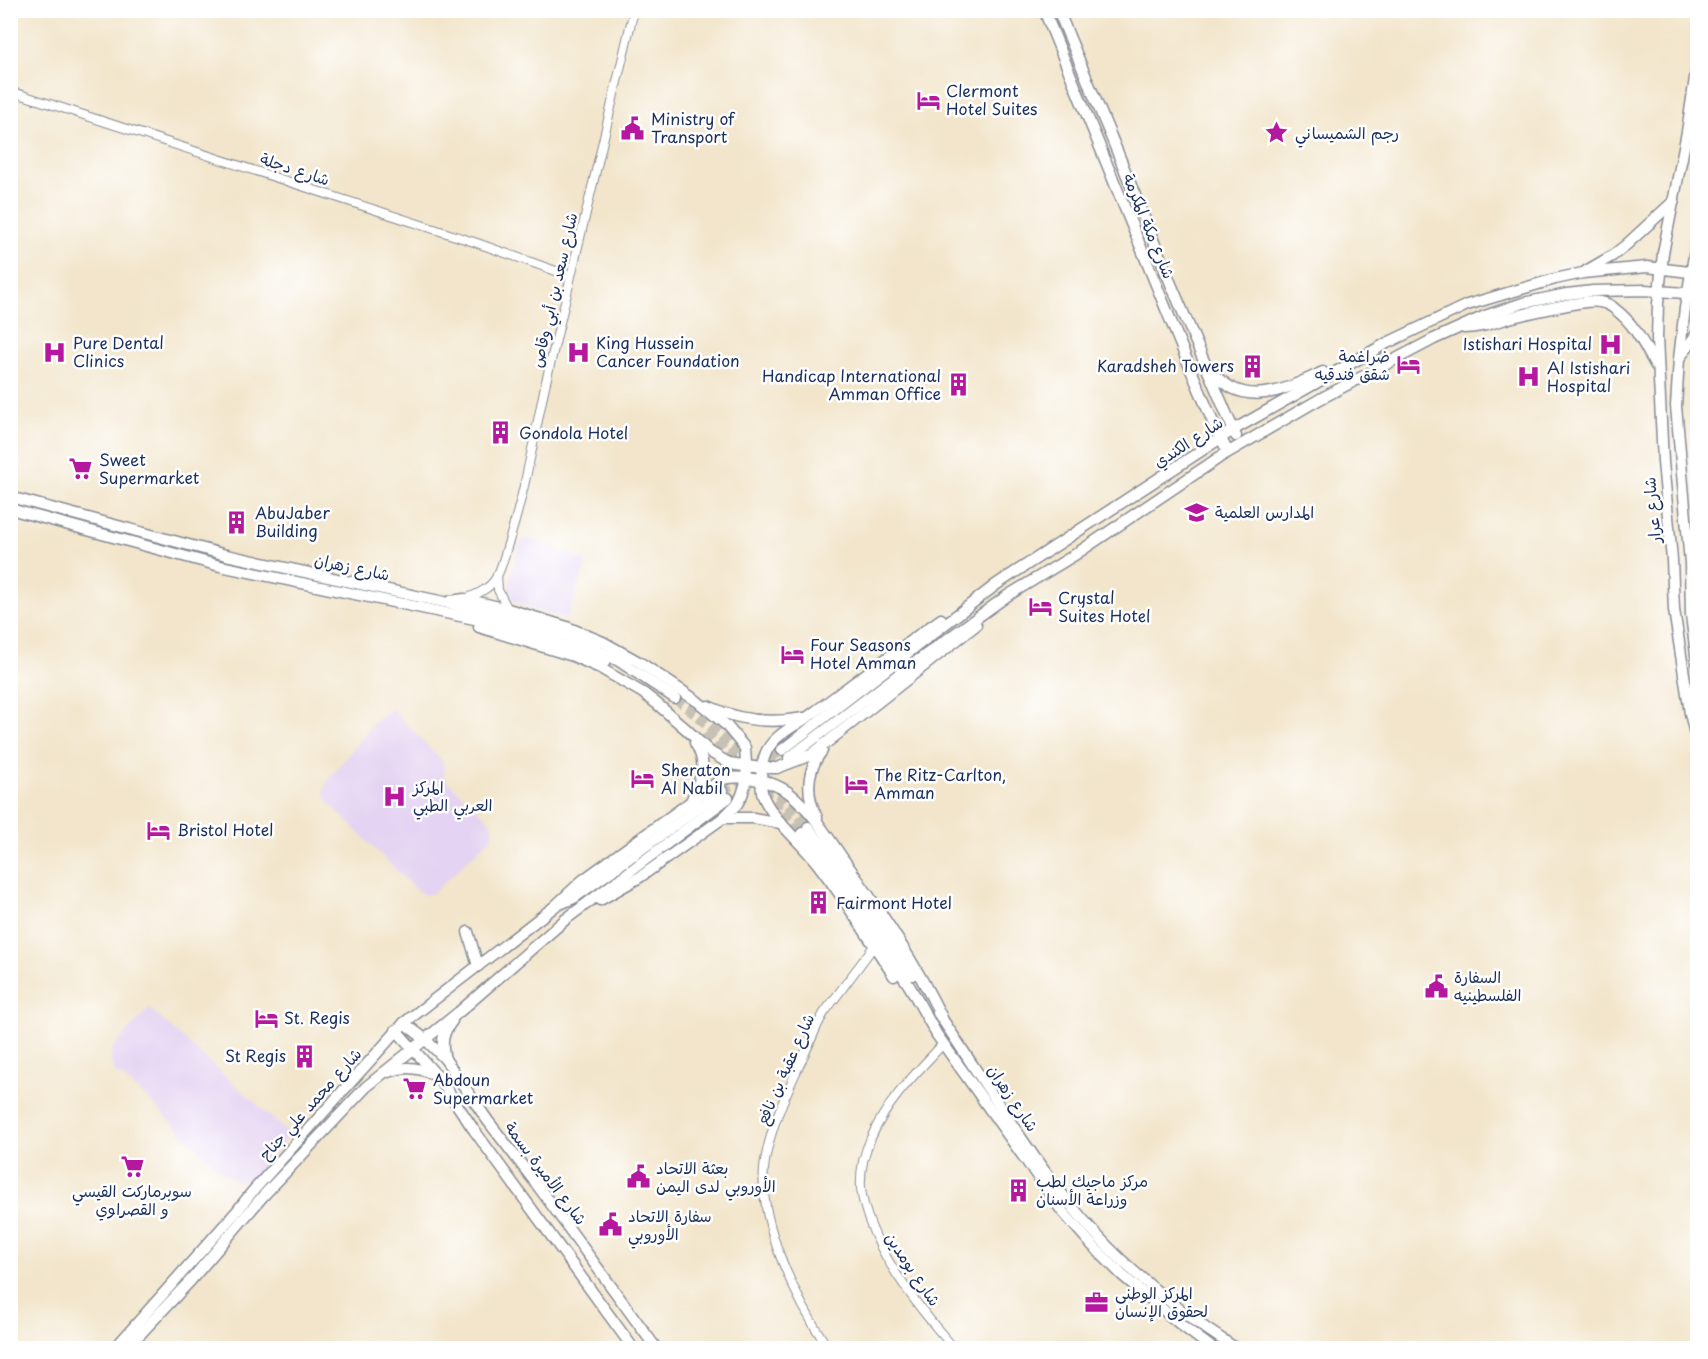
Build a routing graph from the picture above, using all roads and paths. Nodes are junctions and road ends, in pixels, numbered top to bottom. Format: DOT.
graph roads {
  1 [pos="634,10"];
  2 [pos="1044,10"];
  3 [pos="1058,10"];
  4 [pos="1698,58"];
  5 [pos="10,91"];
  6 [pos="1674,201"];
  7 [pos="1698,233"];
  8 [pos="1661,267"];
  9 [pos="1694,272"];
  10 [pos="1583,273"];
  11 [pos="570,276"];
  12 [pos="1659,290"];
  13 [pos="1692,293"];
  14 [pos="1461,327"];
  15 [pos="1698,332"];
  16 [pos="1679,359"];
  17 [pos="1357,360"];
  18 [pos="1657,368"];
  19 [pos="1208,370"];
  20 [pos="1233,430"];
  21 [pos="1221,439"];
  22 [pos="1239,444"];
  23 [pos="1228,452"];
  24 [pos="10,497"];
  25 [pos="10,509"];
  26 [pos="497,575"];
  27 [pos="997,584"];
  28 [pos="1006,596"];
  29 [pos="464,599"];
  30 [pos="443,607"];
  31 [pos="508,609"];
  32 [pos="1698,671"];
  33 [pos="673,701"];
  34 [pos="697,701"];
  35 [pos="810,716"];
  36 [pos="686,729"];
  37 [pos="836,735"];
  38 [pos="1698,747"];
  39 [pos="747,767"];
  40 [pos="763,768"];
  41 [pos="747,779"];
  42 [pos="761,781"];
  43 [pos="690,804"];
  44 [pos="723,818"];
  45 [pos="782,823"];
  46 [pos="824,832"];
  47 [pos="554,907"];
  48 [pos="566,919"];
  49 [pos="468,932"];
  50 [pos="874,946"];
  51 [pos="478,966"];
  52 [pos="459,1012"];
  53 [pos="942,1018"];
  54 [pos="400,1027"];
  55 [pos="937,1035"];
  56 [pos="425,1039"];
  57 [pos="943,1044"];
  58 [pos="413,1048"];
  59 [pos="445,1059"];
  60 [pos="439,1078"];
  61 [pos="366,1087"];
  62 [pos="952,1346"];
  63 [pos="115,1348"];
  64 [pos="127,1348"];
  65 [pos="633,1348"];
  66 [pos="656,1348"];
  67 [pos="828,1348"];
  68 [pos="1212,1348"];
  69 [pos="1235,1348"];
  1 -- 11 [label="street, شارع سعد بن أبي وقاص"];
  2 -- 21 [label="main road, شارع مكة المكرمة"];
  3 -- 19 [label="main road, شارع مكة المكرمة"];
  4 -- 6 [label="main road, شارع عرار"];
  5 -- 11 [label="street, شارع دجلة"];
  6 -- 8 [label="main road, شارع عرار"];
  6 -- 10 [label="main road"];
  7 -- 9 [label="main road, شارع عرار"];
  8 -- 9 [label="main road, شارع الكندي"];
  8 -- 10 [label="main road, شارع الكندي"];
  8 -- 12 [label="main road, شارع عرار"];
  9 -- 13 [label="main road, شارع عرار"];
  10 -- 17 [label="main road, شارع الكندي"];
  11 -- 26 [label="street, شارع سعد بن أبي وقاص"];
  12 -- 13 [label="main road, شارع الكندي"];
  12 -- 14 [label="main road, شارع الكندي"];
  12 -- 18 [label="main road, شارع عرار"];
  13 -- 16 [label="main road, شارع عرار"];
  14 -- 18 [label="main road"];
  14 -- 22 [label="main road, شارع الكندي"];
  15 -- 16 [label="main road"];
  16 -- 32 [label="main road, شارع عرار"];
  17 -- 19 [label="main road"];
  17 -- 20 [label="main road, شارع الكندي"];
  18 -- 38 [label="main road, شارع عرار"];
  19 -- 20 [label="main road, شارع مكة المكرمة"];
  20 -- 21 [label="main road, شارع الكندي"];
  20 -- 22 [label="main road, شارع مكة المكرمة"];
  21 -- 23 [label="main road, شارع مكة المكرمة"];
  21 -- 27 [label="main road, شارع الكندي"];
  22 -- 23 [label="main road, شارع الكندي"];
  23 -- 28 [label="main road, شارع الكندي"];
  24 -- 30 [label="main road, شارع زهران"];
  25 -- 30 [label="main road, شارع زهران"];
  26 -- 29 [label="street, شارع سعد بن أبي وقاص"];
  26 -- 31 [label="street"];
  27 -- 28 [label="main road, شارع الكندي"];
  27 -- 35 [label="main road"];
  28 -- 37 [label="main road"];
  29 -- 30 [label="main road"];
  29 -- 31 [label="main road"];
  30 -- 33 [label="main road, شارع زهران"];
  30 -- 36 [label="main road"];
  31 -- 34 [label="main road"];
  34 -- 35 [label="main road"];
  34 -- 39 [label="main road"];
  35 -- 40 [label="main road"];
  36 -- 39 [label="main road"];
  36 -- 43 [label="main road"];
  37 -- 40 [label="main road"];
  37 -- 46 [label="main road"];
  39 -- 40 [label="main road"];
  39 -- 41 [label="main road"];
  40 -- 42 [label="main road"];
  41 -- 42 [label="main road"];
  41 -- 43 [label="main road, شارع محمد علي جناح"];
  41 -- 44 [label="main road, شارع محمد علي جناح"];
  42 -- 45 [label="main road"];
  42 -- 46 [label="main road"];
  43 -- 47 [label="main road, شارع محمد علي جناح"];
  44 -- 45 [label="main road"];
  44 -- 48 [label="main road, شارع محمد علي جناح"];
  45 -- 50 [label="main road"];
  46 -- 53 [label="main road"];
  47 -- 48 [label="main road, شارع محمد علي جناح"];
  47 -- 51 [label="main road, شارع محمد علي جناح"];
  48 -- 52 [label="main road, شارع محمد علي جناح"];
  49 -- 51 [label="main road"];
  50 -- 55 [label="main road"];
  50 -- 67 [label="street, شارع عقبة بن نافع"];
  51 -- 54 [label="main road, شارع محمد علي جناح"];
  52 -- 56 [label="main road, شارع محمد علي جناح"];
  52 -- 59 [label="main road"];
  53 -- 55 [label="main road, شارع زهران"];
  53 -- 69 [label="main road, شارع زهران"];
  54 -- 56 [label="main road, شارع الأميرة بسمة"];
  54 -- 58 [label="main road, شارع الأميرة بسمة"];
  54 -- 63 [label="main road, شارع محمد علي جناح"];
  55 -- 57 [label="main road, شارع زهران"];
  56 -- 58 [label="main road, شارع محمد علي جناح"];
  56 -- 59 [label="main road, شارع الأميرة بسمة"];
  57 -- 62 [label="street, شارع بومدين"];
  57 -- 68 [label="main road, شارع زهران"];
  58 -- 60 [label="main road, شارع الأميرة بسمة"];
  58 -- 61 [label="main road, شارع محمد علي جناح"];
  59 -- 66 [label="main road, شارع الأميرة بسمة"];
  60 -- 61 [label="main road"];
  60 -- 65 [label="main road, شارع الأميرة بسمة"];
  61 -- 64 [label="main road, شارع محمد علي جناح"];
}
